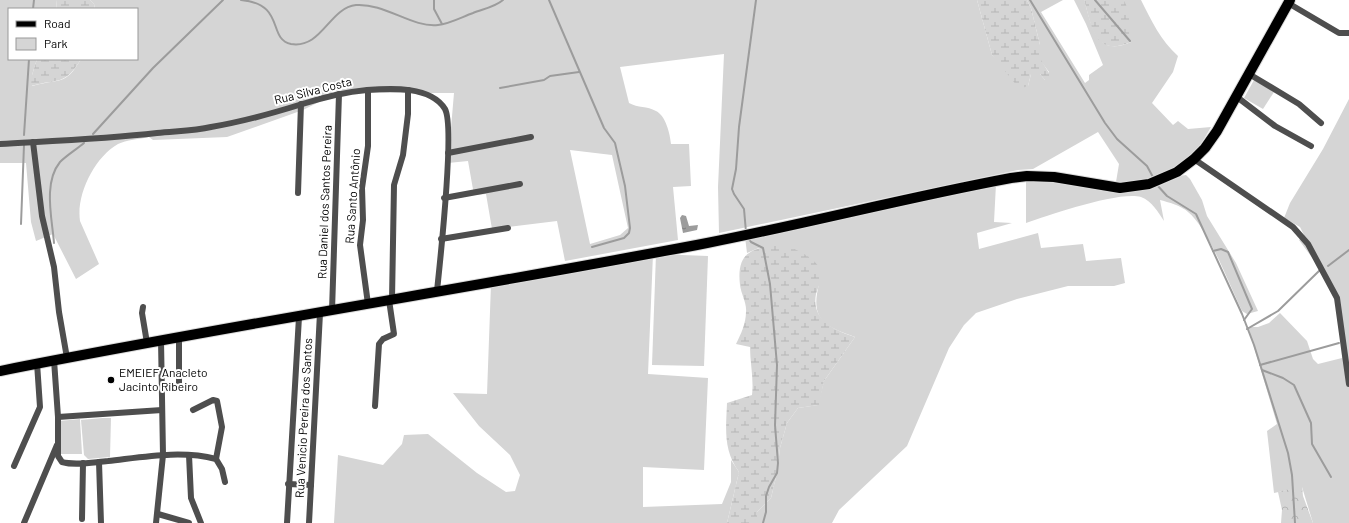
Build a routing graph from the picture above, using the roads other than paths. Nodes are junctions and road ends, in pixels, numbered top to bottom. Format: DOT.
graph roads {
  1 [pos="1289,1"];
  2 [pos="1349,33"];
  3 [pos="1249,74"];
  4 [pos="368,90"];
  5 [pos="408,90"];
  6 [pos="339,94"];
  7 [pos="1237,97"];
  8 [pos="301,104"];
  9 [pos="1321,123"];
  10 [pos="531,137"];
  11 [pos="33,142"];
  12 [pos="0,144"];
  13 [pos="1311,146"];
  14 [pos="448,153"];
  15 [pos="1194,159"];
  16 [pos="520,184"];
  17 [pos="298,193"];
  18 [pos="444,198"];
  19 [pos="508,228"];
  20 [pos="441,239"];
  21 [pos="437,291"];
  22 [pos="390,300"];
  23 [pos="368,304"];
  24 [pos="144,308"];
  25 [pos="332,311"];
  26 [pos="320,313"];
  27 [pos="298,317"];
  28 [pos="178,336"];
  29 [pos="161,340"];
  30 [pos="147,343"];
  31 [pos="67,358"];
  32 [pos="54,360"];
  33 [pos="37,364"];
  34 [pos="0,371"];
  35 [pos="179,384"];
  36 [pos="1349,384"];
  37 [pos="375,406"];
  38 [pos="162,410"];
  39 [pos="193,410"];
  40 [pos="58,417"];
  41 [pos="58,441"];
  42 [pos="163,455"];
  43 [pos="189,455"];
  44 [pos="216,459"];
  45 [pos="99,462"];
  46 [pos="83,463"];
  47 [pos="14,466"];
  48 [pos="225,482"];
  49 [pos="288,484"];
  50 [pos="311,484"];
  51 [pos="158,514"];
  52 [pos="82,519"];
  53 [pos="24,523"];
  54 [pos="101,523"];
  55 [pos="156,523"];
  56 [pos="189,523"];
  57 [pos="202,523"];
  58 [pos="287,523"];
  59 [pos="309,523"];
  1 -- 2 [label="street"];
  1 -- 3 [label="main road"];
  3 -- 7 [label="main road"];
  3 -- 9 [label="street"];
  4 -- 5 [label="street, Rua Silva Costa"];
  4 -- 6 [label="street, Rua Silva Costa"];
  4 -- 23 [label="street, Rua Santo Antônio"];
  5 -- 14 [label="street, Rua Silva Costa"];
  5 -- 22 [label="street"];
  6 -- 8 [label="street, Rua Silva Costa"];
  6 -- 25 [label="street, Rua Daniel dos Santos Pereira"];
  7 -- 13 [label="street"];
  7 -- 15 [label="main road"];
  8 -- 11 [label="street, Rua Silva Costa"];
  8 -- 17 [label="street"];
  10 -- 14 [label="street"];
  11 -- 12 [label="street, Rua Silva Costa"];
  11 -- 31 [label="street"];
  14 -- 18 [label="street, Rua Silva Costa"];
  15 -- 21 [label="main road"];
  15 -- 36 [label="street"];
  16 -- 18 [label="street"];
  18 -- 20 [label="street, Rua Silva Costa"];
  19 -- 20 [label="street"];
  20 -- 21 [label="street, Rua Silva Costa"];
  21 -- 22 [label="main road"];
  22 -- 23 [label="main road"];
  22 -- 37 [label="street"];
  23 -- 25 [label="main road"];
  24 -- 30 [label="street"];
  25 -- 26 [label="main road"];
  26 -- 27 [label="main road"];
  26 -- 50 [label="street, Rua Venicio Pereira dos Santos"];
  27 -- 28 [label="main road"];
  27 -- 49 [label="street"];
  28 -- 29 [label="main road"];
  28 -- 35 [label="street"];
  29 -- 30 [label="main road"];
  29 -- 38 [label="street"];
  30 -- 31 [label="main road"];
  31 -- 32 [label="main road"];
  32 -- 33 [label="main road"];
  32 -- 40 [label="street"];
  33 -- 34 [label="main road"];
  33 -- 47 [label="street"];
  38 -- 40 [label="street"];
  38 -- 42 [label="street"];
  39 -- 44 [label="street"];
  40 -- 41 [label="street"];
  41 -- 46 [label="street"];
  41 -- 53 [label="street"];
  42 -- 43 [label="street"];
  42 -- 45 [label="street"];
  42 -- 51 [label="street"];
  43 -- 44 [label="street"];
  43 -- 57 [label="street"];
  44 -- 48 [label="street"];
  45 -- 46 [label="street"];
  45 -- 54 [label="street"];
  46 -- 52 [label="street"];
  49 -- 50 [label="street"];
  49 -- 58 [label="street"];
  50 -- 59 [label="street, Rua Venicio Pereira dos Santos"];
  51 -- 55 [label="street"];
  51 -- 56 [label="street"];
}
